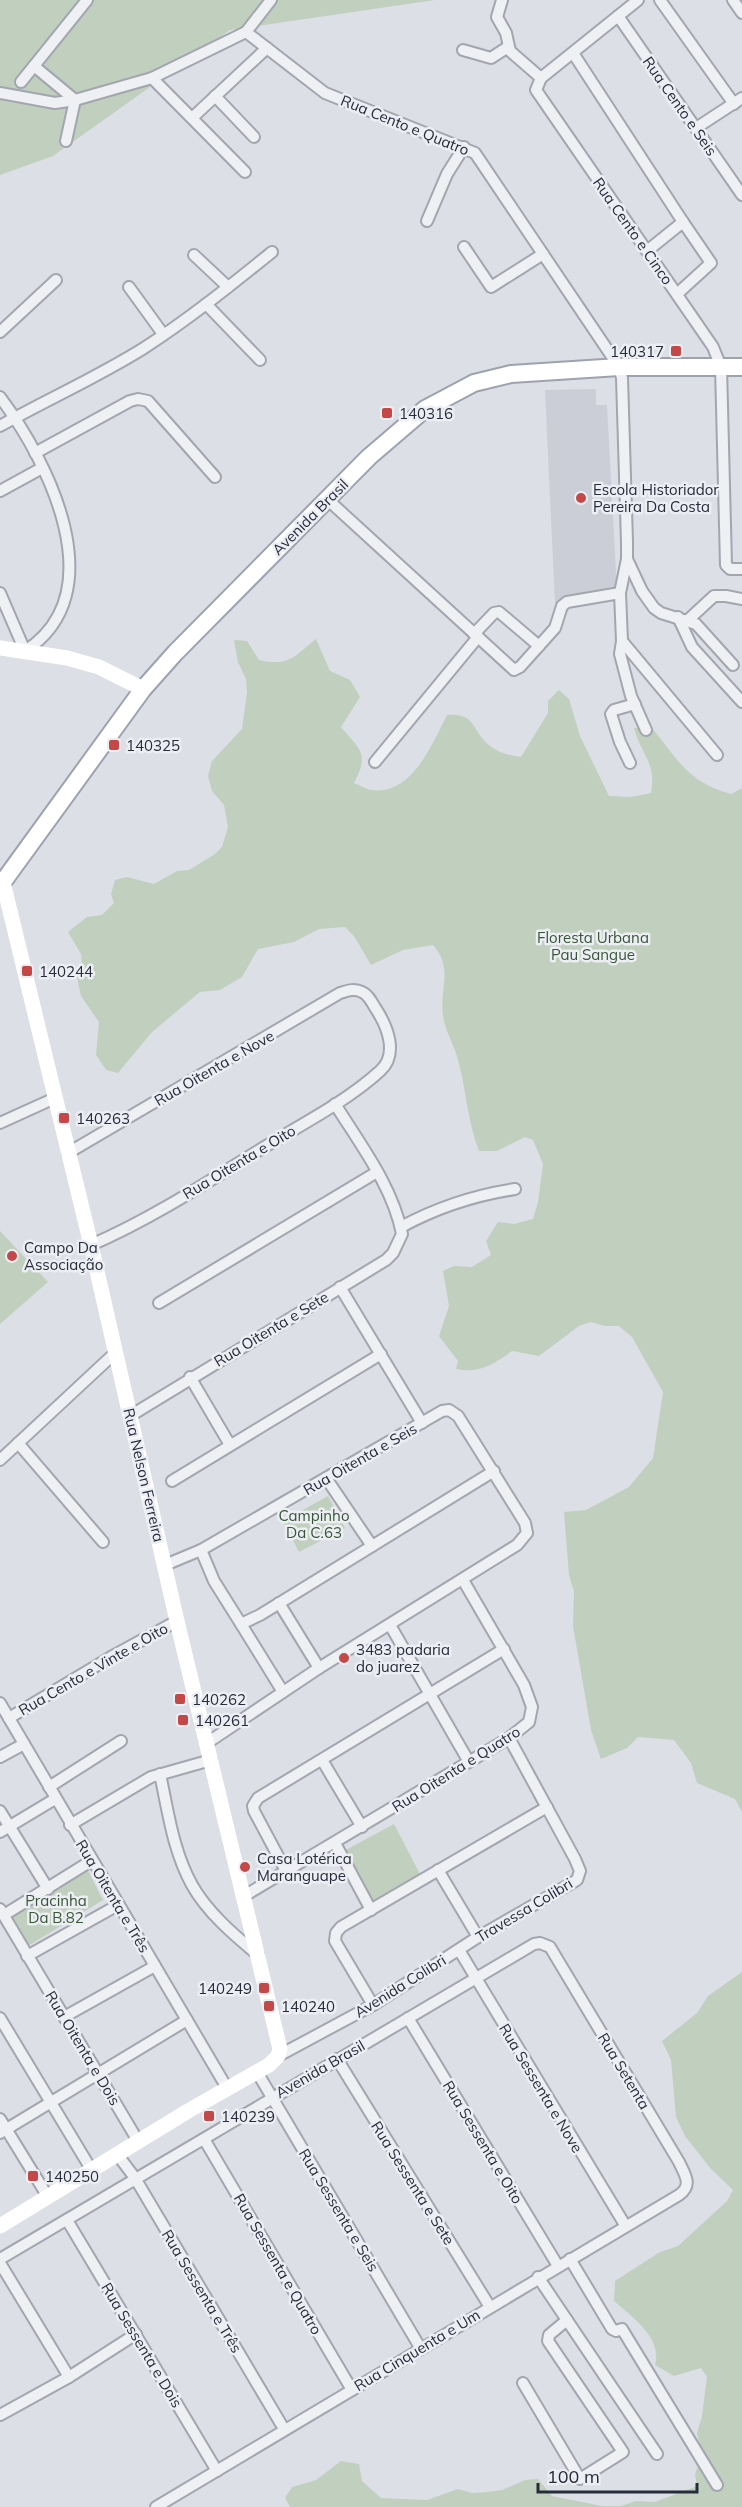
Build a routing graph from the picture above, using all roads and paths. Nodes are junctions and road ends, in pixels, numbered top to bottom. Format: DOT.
graph roads {
  1 [pos="87,0"];
  2 [pos="271,0"];
  3 [pos="502,0"];
  4 [pos="638,0"];
  5 [pos="660,0"];
  6 [pos="733,0"];
  7 [pos="742,13"];
  8 [pos="618,16"];
  9 [pos="246,32"];
  10 [pos="508,47"];
  11 [pos="267,48"];
  12 [pos="463,50"];
  13 [pos="573,53"];
  14 [pos="33,66"];
  15 [pos="152,78"];
  16 [pos="541,78"];
  17 [pos="21,82"];
  18 [pos="0,93"];
  19 [pos="215,96"];
  20 [pos="75,100"];
  21 [pos="738,101"];
  22 [pos="192,118"];
  23 [pos="696,128"];
  24 [pos="254,137"];
  25 [pos="66,141"];
  26 [pos="464,147"];
  27 [pos="245,172"];
  28 [pos="742,172"];
  29 [pos="731,179"];
  30 [pos="742,195"];
  31 [pos="427,221"];
  32 [pos="683,222"];
  33 [pos="464,247"];
  34 [pos="647,251"];
  35 [pos="272,252"];
  36 [pos="543,254"];
  37 [pos="194,255"];
  38 [pos="56,280"];
  39 [pos="129,287"];
  40 [pos="228,287"];
  41 [pos="676,294"];
  42 [pos="206,304"];
  43 [pos="0,332"];
  44 [pos="164,334"];
  45 [pos="260,360"];
  46 [pos="619,367"];
  47 [pos="742,367"];
  48 [pos="721,368"];
  49 [pos="0,397"];
  50 [pos="15,417"];
  51 [pos="0,426"];
  52 [pos="35,453"];
  53 [pos="42,468"];
  54 [pos="215,477"];
  55 [pos="0,491"];
  56 [pos="327,499"];
  57 [pos="627,558"];
  58 [pos="742,569"];
  59 [pos="0,592"];
  60 [pos="620,593"];
  61 [pos="742,599"];
  62 [pos="683,619"];
  63 [pos="476,636"];
  64 [pos="622,642"];
  65 [pos="538,646"];
  66 [pos="0,648"];
  67 [pos="25,651"];
  68 [pos="733,665"];
  69 [pos="143,689"];
  70 [pos="742,702"];
  71 [pos="635,704"];
  72 [pos="646,730"];
  73 [pos="717,754"];
  74 [pos="375,762"];
  75 [pos="630,763"];
  76 [pos="2,884"];
  77 [pos="381,1070"];
  78 [pos="55,1098"];
  79 [pos="335,1104"];
  80 [pos="0,1124"];
  81 [pos="68,1153"];
  82 [pos="377,1172"];
  83 [pos="515,1189"];
  84 [pos="401,1231"];
  85 [pos="91,1245"];
  86 [pos="340,1287"];
  87 [pos="159,1303"];
  88 [pos="116,1353"];
  89 [pos="381,1354"];
  90 [pos="190,1377"];
  91 [pos="130,1416"];
  92 [pos="422,1423"];
  93 [pos="18,1443"];
  94 [pos="230,1445"];
  95 [pos="2,1453"];
  96 [pos="494,1471"];
  97 [pos="326,1478"];
  98 [pos="172,1481"];
  99 [pos="103,1542"];
  100 [pos="372,1546"];
  101 [pos="201,1550"];
  102 [pos="165,1566"];
  103 [pos="463,1580"];
  104 [pos="279,1603"];
  105 [pos="177,1621"];
  106 [pos="240,1624"];
  107 [pos="390,1625"];
  108 [pos="504,1649"];
  109 [pos="319,1668"];
  110 [pos="283,1692"];
  111 [pos="430,1695"];
  112 [pos="0,1703"];
  113 [pos="9,1718"];
  114 [pos="509,1738"];
  115 [pos="121,1741"];
  116 [pos="207,1743"];
  117 [pos="24,1744"];
  118 [pos="0,1757"];
  119 [pos="211,1760"];
  120 [pos="322,1760"];
  121 [pos="469,1762"];
  122 [pos="160,1774"];
  123 [pos="49,1787"];
  124 [pos="55,1799"];
  125 [pos="547,1806"];
  126 [pos="0,1810"];
  127 [pos="70,1825"];
  128 [pos="362,1827"];
  129 [pos="5,1829"];
  130 [pos="335,1843"];
  131 [pos="92,1861"];
  132 [pos="438,1870"];
  133 [pos="286,1871"];
  134 [pos="48,1888"];
  135 [pos="244,1896"];
  136 [pos="118,1905"];
  137 [pos="371,1910"];
  138 [pos="1,1913"];
  139 [pos="478,1937"];
  140 [pos="550,1947"];
  141 [pos="459,1950"];
  142 [pos="258,1955"];
  143 [pos="27,1956"];
  144 [pos="155,1966"];
  145 [pos="474,1978"];
  146 [pos="372,2005"];
  147 [pos="0,2018"];
  148 [pos="64,2018"];
  149 [pos="408,2018"];
  150 [pos="187,2020"];
  151 [pos="337,2059"];
  152 [pos="268,2065"];
  153 [pos="97,2072"];
  154 [pos="227,2088"];
  155 [pos="272,2097"];
  156 [pos="51,2101"];
  157 [pos="0,2119"];
  158 [pos="3,2131"];
  159 [pos="204,2139"];
  160 [pos="138,2141"];
  161 [pos="117,2154"];
  162 [pos="91,2169"];
  163 [pos="135,2178"];
  164 [pos="679,2194"];
  165 [pos="48,2197"];
  166 [pos="67,2220"];
  167 [pos="0,2225"];
  168 [pos="625,2225"];
  169 [pos="570,2259"];
  170 [pos="0,2261"];
  171 [pos="558,2266"];
  172 [pos="538,2277"];
  173 [pos="490,2307"];
  174 [pos="567,2320"];
  175 [pos="136,2334"];
  176 [pos="421,2349"];
  177 [pos="69,2377"];
  178 [pos="524,2384"];
  179 [pos="352,2390"];
  180 [pos="0,2415"];
  181 [pos="284,2429"];
  182 [pos="657,2454"];
  183 [pos="217,2471"];
  184 [pos="717,2485"];
  185 [pos="156,2507"];
  1 -- 14 [label="street"];
  2 -- 9 [label="street"];
  3 -- 10 [label="street"];
  4 -- 8 [label="street"];
  5 -- 21 [label="street"];
  6 -- 7 [label="street"];
  8 -- 13 [label="street"];
  8 -- 23 [label="street, Rua Cento e Seis"];
  9 -- 11 [label="street, Rua Cento e Quatro"];
  9 -- 15 [label="street"];
  10 -- 12 [label="street"];
  10 -- 16 [label="street"];
  11 -- 19 [label="street"];
  11 -- 26 [label="street, Rua Cento e Quatro"];
  13 -- 16 [label="street"];
  13 -- 32 [label="street"];
  14 -- 17 [label="street"];
  14 -- 20 [label="street"];
  15 -- 20 [label="street"];
  15 -- 22 [label="street"];
  16 -- 34 [label="street, Rua Cento e Cinco"];
  18 -- 20 [label="street"];
  19 -- 22 [label="street"];
  19 -- 24 [label="street"];
  20 -- 25 [label="street"];
  21 -- 23 [label="street"];
  22 -- 27 [label="street"];
  23 -- 29 [label="street, Rua Cento e Seis"];
  26 -- 31 [label="street"];
  26 -- 36 [label="street, Rua Cento e Quatro"];
  28 -- 29 [label="street"];
  29 -- 30 [label="street, Rua Cento e Seis"];
  32 -- 34 [label="street"];
  32 -- 41 [label="street"];
  33 -- 36 [label="street"];
  34 -- 41 [label="street, Rua Cento e Cinco"];
  35 -- 40 [label="street"];
  36 -- 46 [label="street, Rua Cento e Quatro"];
  37 -- 40 [label="street"];
  38 -- 43 [label="street"];
  39 -- 44 [label="street"];
  40 -- 42 [label="street"];
  41 -- 48 [label="street, Rua Cento e Cinco"];
  42 -- 44 [label="street"];
  42 -- 45 [label="street"];
  44 -- 50 [label="street"];
  46 -- 48 [label="main road, Avenida Brasil"];
  46 -- 56 [label="main road, Avenida Brasil"];
  46 -- 57 [label="street"];
  47 -- 48 [label="main road, Avenida Brasil"];
  48 -- 58 [label="street"];
  49 -- 50 [label="street"];
  50 -- 51 [label="street"];
  50 -- 52 [label="street"];
  52 -- 53 [label="street"];
  52 -- 54 [label="street"];
  53 -- 55 [label="street"];
  53 -- 67 [label="street"];
  56 -- 63 [label="street"];
  56 -- 69 [label="main road, Avenida Brasil"];
  57 -- 60 [label="street"];
  57 -- 62 [label="street"];
  59 -- 67 [label="street"];
  60 -- 64 [label="street"];
  60 -- 65 [label="street"];
  61 -- 62 [label="street"];
  62 -- 68 [label="street"];
  62 -- 70 [label="street"];
  63 -- 65 [label="street"];
  63 -- 65 [label="street"];
  63 -- 74 [label="street"];
  64 -- 71 [label="street"];
  64 -- 73 [label="street"];
  66 -- 67 [label="main road"];
  67 -- 69 [label="main road"];
  69 -- 76 [label="main road, Avenida Brasil"];
  71 -- 72 [label="street"];
  71 -- 75 [label="street"];
  76 -- 78 [label="main road, Rua Nelson Ferreira"];
  77 -- 79 [label="street, Rua Oitenta e Oito"];
  77 -- 81 [label="street, Rua Oitenta e Nove"];
  78 -- 80 [label="street"];
  78 -- 81 [label="main road, Rua Nelson Ferreira"];
  79 -- 82 [label="street"];
  79 -- 85 [label="street, Rua Oitenta e Oito"];
  81 -- 85 [label="main road, Rua Nelson Ferreira"];
  82 -- 84 [label="street"];
  82 -- 87 [label="street"];
  83 -- 84 [label="street"];
  84 -- 86 [label="street, Rua Oitenta e Sete"];
  85 -- 88 [label="main road, Rua Nelson Ferreira"];
  86 -- 89 [label="street"];
  86 -- 90 [label="street, Rua Oitenta e Sete"];
  88 -- 91 [label="main road, Rua Nelson Ferreira"];
  88 -- 93 [label="street"];
  89 -- 92 [label="street"];
  89 -- 94 [label="street"];
  90 -- 91 [label="street, Rua Oitenta e Sete"];
  90 -- 94 [label="street"];
  91 -- 102 [label="main road, Rua Nelson Ferreira"];
  92 -- 96 [label="street, Rua Oitenta e Seis"];
  92 -- 97 [label="street, Rua Oitenta e Seis"];
  93 -- 95 [label="street"];
  93 -- 99 [label="street"];
  94 -- 98 [label="street"];
  96 -- 100 [label="street"];
  96 -- 103 [label="street"];
  97 -- 100 [label="street"];
  97 -- 101 [label="street, Rua Oitenta e Seis"];
  100 -- 104 [label="street"];
  101 -- 102 [label="street, Rua Oitenta e Seis"];
  101 -- 106 [label="street"];
  102 -- 105 [label="main road, Rua Nelson Ferreira"];
  103 -- 107 [label="street"];
  103 -- 108 [label="street, Rua Oitenta e Quatro"];
  104 -- 106 [label="street"];
  104 -- 109 [label="street"];
  105 -- 113 [label="street, Rua Cento e Vinte e Oito"];
  105 -- 116 [label="main road, Rua Nelson Ferreira"];
  106 -- 110 [label="street"];
  107 -- 109 [label="street"];
  107 -- 111 [label="street"];
  108 -- 111 [label="street"];
  108 -- 114 [label="street, Rua Oitenta e Quatro"];
  109 -- 110 [label="street"];
  110 -- 116 [label="street"];
  111 -- 120 [label="street"];
  111 -- 121 [label="street"];
  112 -- 113 [label="street, Rua Oitenta e Três"];
  113 -- 117 [label="street, Rua Oitenta e Três"];
  114 -- 121 [label="street, Rua Oitenta e Quatro"];
  114 -- 125 [label="street, Travessa Colibri"];
  115 -- 123 [label="street"];
  116 -- 119 [label="main road, Rua Nelson Ferreira"];
  117 -- 118 [label="street"];
  117 -- 123 [label="street, Rua Oitenta e Três"];
  119 -- 122 [label="street"];
  119 -- 135 [label="main road, Rua Nelson Ferreira"];
  120 -- 128 [label="street"];
  120 -- 133 [label="street"];
  121 -- 128 [label="street, Rua Oitenta e Quatro"];
  122 -- 127 [label="street"];
  122 -- 142 [label="street"];
  123 -- 124 [label="street, Rua Oitenta e Três"];
  124 -- 127 [label="street, Rua Oitenta e Três"];
  124 -- 129 [label="street"];
  125 -- 132 [label="street"];
  125 -- 139 [label="street, Travessa Colibri"];
  126 -- 129 [label="street"];
  127 -- 131 [label="street, Rua Oitenta e Três"];
  128 -- 130 [label="street, Rua Oitenta e Quatro"];
  129 -- 134 [label="street"];
  130 -- 133 [label="street, Rua Oitenta e Quatro"];
  130 -- 137 [label="street"];
  131 -- 134 [label="street"];
  131 -- 136 [label="street, Rua Oitenta e Três"];
  132 -- 137 [label="street"];
  132 -- 139 [label="street"];
  133 -- 135 [label="street, Rua Oitenta e Quatro"];
  134 -- 138 [label="street"];
  135 -- 142 [label="main road, Rua Nelson Ferreira"];
  136 -- 143 [label="street"];
  136 -- 144 [label="street, Rua Oitenta e Três"];
  137 -- 146 [label="street"];
  138 -- 143 [label="street, Rua Oitenta e Dois"];
  139 -- 141 [label="street, Travessa Colibri"];
  140 -- 145 [label="street, Avenida Brasil"];
  140 -- 164 [label="street, Rua Setenta"];
  141 -- 145 [label="street, Rua Sessenta e Nove"];
  141 -- 146 [label="street, Avenida Colibri"];
  142 -- 152 [label="main road, Rua Nelson Ferreira"];
  143 -- 148 [label="street, Rua Oitenta e Dois"];
  144 -- 148 [label="street"];
  144 -- 150 [label="street, Rua Oitenta e Três"];
  145 -- 149 [label="street, Avenida Brasil"];
  145 -- 168 [label="street, Rua Sessenta e Nove"];
  146 -- 152 [label="street, Avenida Colibri"];
  147 -- 156 [label="street"];
  148 -- 153 [label="street, Rua Oitenta e Dois"];
  149 -- 151 [label="street, Avenida Brasil"];
  149 -- 171 [label="street, Rua Sessenta e Oito"];
  150 -- 153 [label="street"];
  150 -- 154 [label="street, Rua Oitenta e Três"];
  151 -- 155 [label="street, Avenida Brasil"];
  151 -- 173 [label="street, Rua Sessenta e Sete"];
  152 -- 154 [label="main road, Avenida Colibri"];
  152 -- 155 [label="street, Rua Sessenta e Seis"];
  153 -- 156 [label="street"];
  153 -- 160 [label="street, Rua Oitenta e Dois"];
  154 -- 160 [label="main road, Avenida Colibri"];
  155 -- 159 [label="street, Avenida Brasil"];
  155 -- 176 [label="street, Rua Sessenta e Seis"];
  156 -- 158 [label="street"];
  156 -- 162 [label="street"];
  157 -- 158 [label="street"];
  158 -- 165 [label="street"];
  159 -- 163 [label="street, Avenida Brasil"];
  159 -- 179 [label="street, Rua Sessenta e Quatro"];
  160 -- 161 [label="main road, Avenida Colibri"];
  161 -- 162 [label="main road, Avenida Colibri"];
  161 -- 163 [label="street, Rua Sessenta e Três"];
  162 -- 165 [label="main road, Avenida Colibri"];
  163 -- 166 [label="street, Avenida Brasil"];
  163 -- 181 [label="street, Rua Sessenta e Três"];
  164 -- 168 [label="street, Rua Cinquenta e Um"];
  165 -- 167 [label="main road, Avenida Colibri"];
  166 -- 170 [label="street, Avenida Brasil"];
  166 -- 175 [label="street, Rua Sessenta e Dois"];
  168 -- 169 [label="street, Rua Cinquenta e Um"];
  169 -- 171 [label="street, Rua Cinquenta e Um"];
  169 -- 184 [label="street"];
  170 -- 177 [label="street"];
  171 -- 172 [label="street, Rua Cinquenta e Um"];
  172 -- 173 [label="street, Rua Cinquenta e Um"];
  172 -- 174 [label="street"];
  173 -- 176 [label="street, Rua Cinquenta e Um"];
  174 -- 178 [label="street"];
  174 -- 182 [label="street"];
  175 -- 177 [label="street"];
  175 -- 183 [label="street, Rua Sessenta e Dois"];
  176 -- 179 [label="street, Rua Cinquenta e Um"];
  177 -- 180 [label="street"];
  179 -- 181 [label="street, Rua Cinquenta e Um"];
  181 -- 183 [label="street, Rua Cinquenta e Um"];
  183 -- 185 [label="street, Rua Cinquenta e Um"];
}
